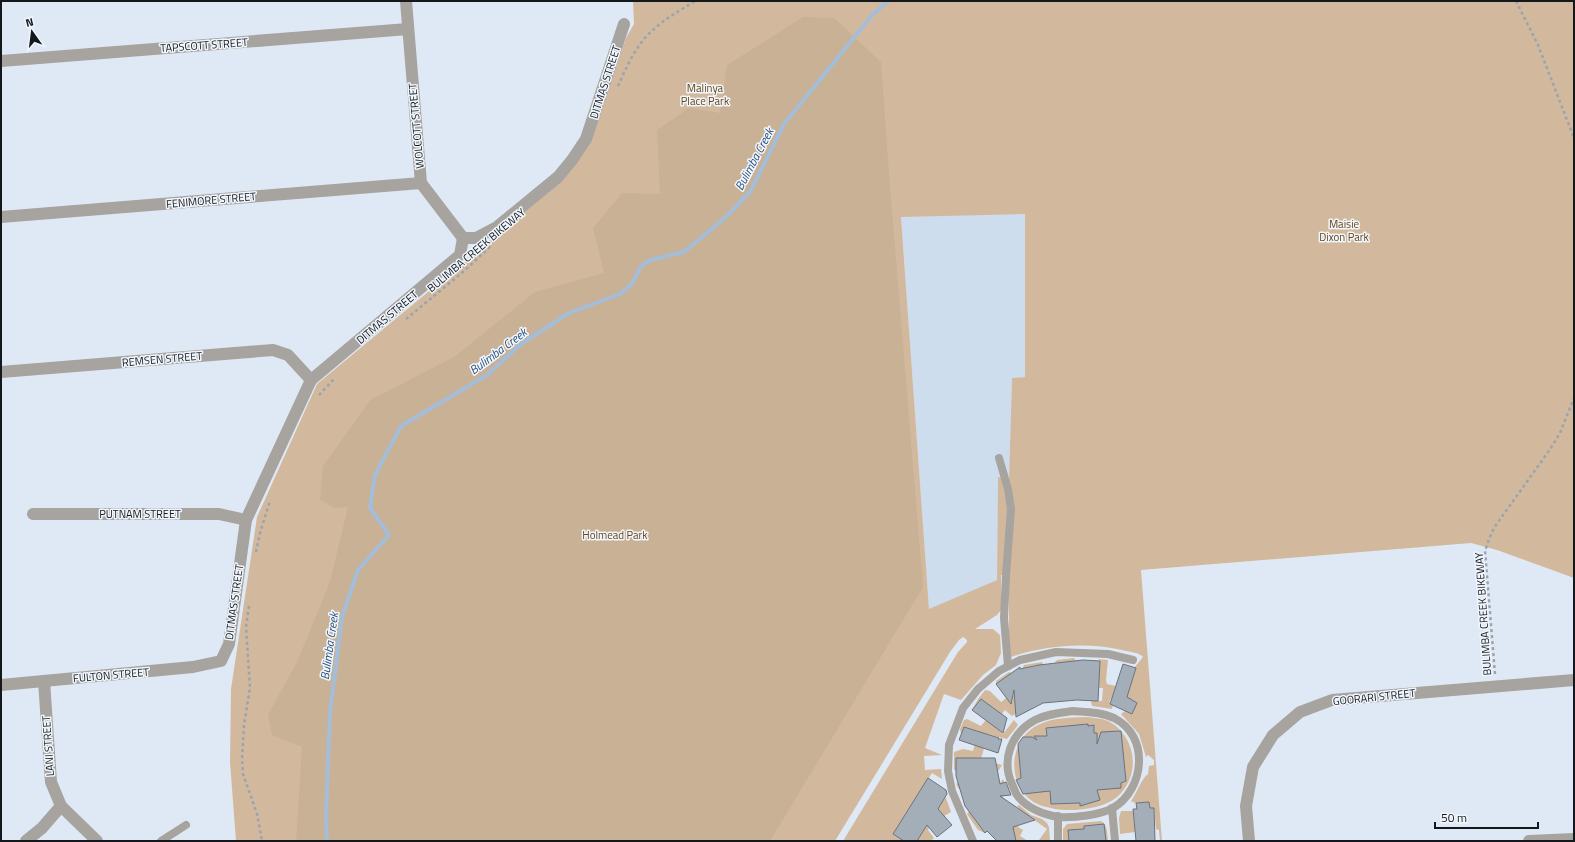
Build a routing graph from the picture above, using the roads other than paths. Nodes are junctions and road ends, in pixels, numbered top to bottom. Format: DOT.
graph roads {
  1 [pos="406,1"];
  2 [pos="624,24"];
  3 [pos="408,29"];
  4 [pos="1,61"];
  5 [pos="421,183"];
  6 [pos="1,217"];
  7 [pos="463,238"];
  8 [pos="1,372"];
  9 [pos="311,380"];
  10 [pos="999,458"];
  11 [pos="33,514"];
  12 [pos="246,520"];
  13 [pos="1133,660"];
  14 [pos="220,661"];
  15 [pos="1008,666"];
  16 [pos="1574,680"];
  17 [pos="44,681"];
  18 [pos="1,685"];
  19 [pos="61,806"];
  20 [pos="1112,808"];
  21 [pos="1058,816"];
  22 [pos="186,825"];
  23 [pos="1574,839"];
  24 [pos="26,841"];
  25 [pos="97,841"];
  26 [pos="160,841"];
  27 [pos="973,841"];
  28 [pos="1058,841"];
  29 [pos="1115,841"];
  30 [pos="1249,841"];
  31 [pos="1529,841"];
  1 -- 3 [label="street, WOLCOTT STREET"];
  2 -- 7 [label="street, DITMAS STREET"];
  3 -- 4 [label="street, TAPSCOTT STREET"];
  3 -- 5 [label="street, WOLCOTT STREET"];
  5 -- 6 [label="street, FENIMORE STREET"];
  5 -- 7 [label="street, WOLCOTT STREET"];
  7 -- 9 [label="street, DITMAS STREET"];
  8 -- 9 [label="street, REMSEN STREET"];
  9 -- 12 [label="street, DITMAS STREET"];
  10 -- 15 [label="lane"];
  11 -- 12 [label="street, PUTNAM STREET"];
  12 -- 14 [label="street, DITMAS STREET"];
  13 -- 15 [label="lane"];
  14 -- 17 [label="street, FULTON STREET"];
  15 -- 27 [label="lane"];
  16 -- 30 [label="street, GOORARI STREET"];
  17 -- 18 [label="street, FULTON STREET"];
  17 -- 19 [label="street, LANI STREET"];
  19 -- 24 [label="street"];
  19 -- 25 [label="street, LANI STREET"];
  20 -- 21 [label="lane"];
  20 -- 21 [label="lane"];
  20 -- 29 [label="lane"];
  21 -- 28 [label="lane"];
  22 -- 26 [label="lane"];
  23 -- 31 [label="street"];
}
